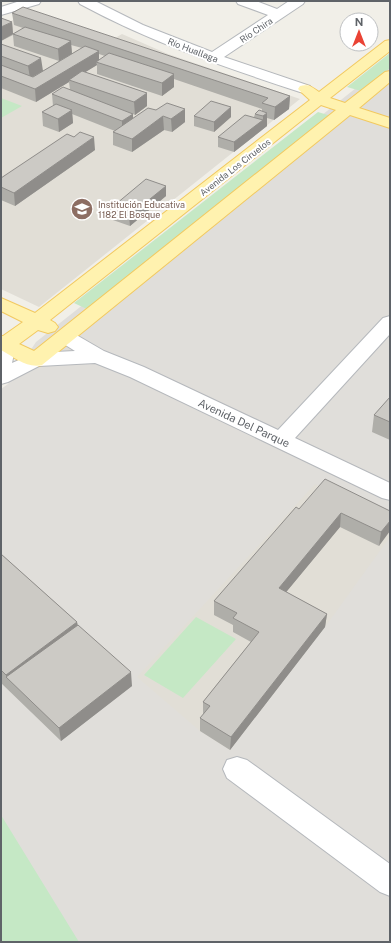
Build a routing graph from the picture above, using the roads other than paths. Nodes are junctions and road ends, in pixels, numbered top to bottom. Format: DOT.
graph roads {
  1 [pos="34,1"];
  2 [pos="85,1"];
  3 [pos="243,1"];
  4 [pos="298,1"];
  5 [pos="1,11"];
  6 [pos="279,14"];
  7 [pos="390,44"];
  8 [pos="213,58"];
  9 [pos="390,75"];
  10 [pos="305,89"];
  11 [pos="325,96"];
  12 [pos="353,105"];
  13 [pos="390,111"];
  14 [pos="390,123"];
  15 [pos="1,304"];
  16 [pos="37,321"];
  17 [pos="390,322"];
  18 [pos="66,336"];
  19 [pos="3,343"];
  20 [pos="97,356"];
  21 [pos="35,360"];
  22 [pos="1,371"];
  23 [pos="1,378"];
  24 [pos="281,440"];
  25 [pos="390,492"];
  26 [pos="237,769"];
  27 [pos="390,882"];
  1 -- 5 [label="street"];
  2 -- 8 [label="street, Río Huallaga"];
  3 -- 6 [label="street"];
  4 -- 6 [label="street, Río Chira"];
  6 -- 8 [label="street, Río Chira"];
  7 -- 11 [label="main road, Avenida Los Ciruelos"];
  8 -- 10 [label="street, Río Huallaga"];
  9 -- 12 [label="main road"];
  10 -- 11 [label="main road"];
  11 -- 12 [label="main road"];
  11 -- 16 [label="main road, Avenida Los Ciruelos"];
  12 -- 13 [label="main road"];
  12 -- 14 [label="main road"];
  12 -- 18 [label="main road"];
  15 -- 16 [label="main road"];
  16 -- 18 [label="main road, Avenida Del Parque"];
  16 -- 19 [label="main road, Avenida Los Ciruelos"];
  17 -- 24 [label="street"];
  18 -- 20 [label="street, Avenida Del Parque"];
  18 -- 21 [label="main road"];
  19 -- 21 [label="main road"];
  19 -- 22 [label="street"];
  20 -- 21 [label="street, Avenida Del Parque"];
  20 -- 24 [label="street, Avenida Del Parque"];
  21 -- 23 [label="street"];
  24 -- 25 [label="street, Avenida Del Parque"];
  26 -- 27 [label="street"];
}
